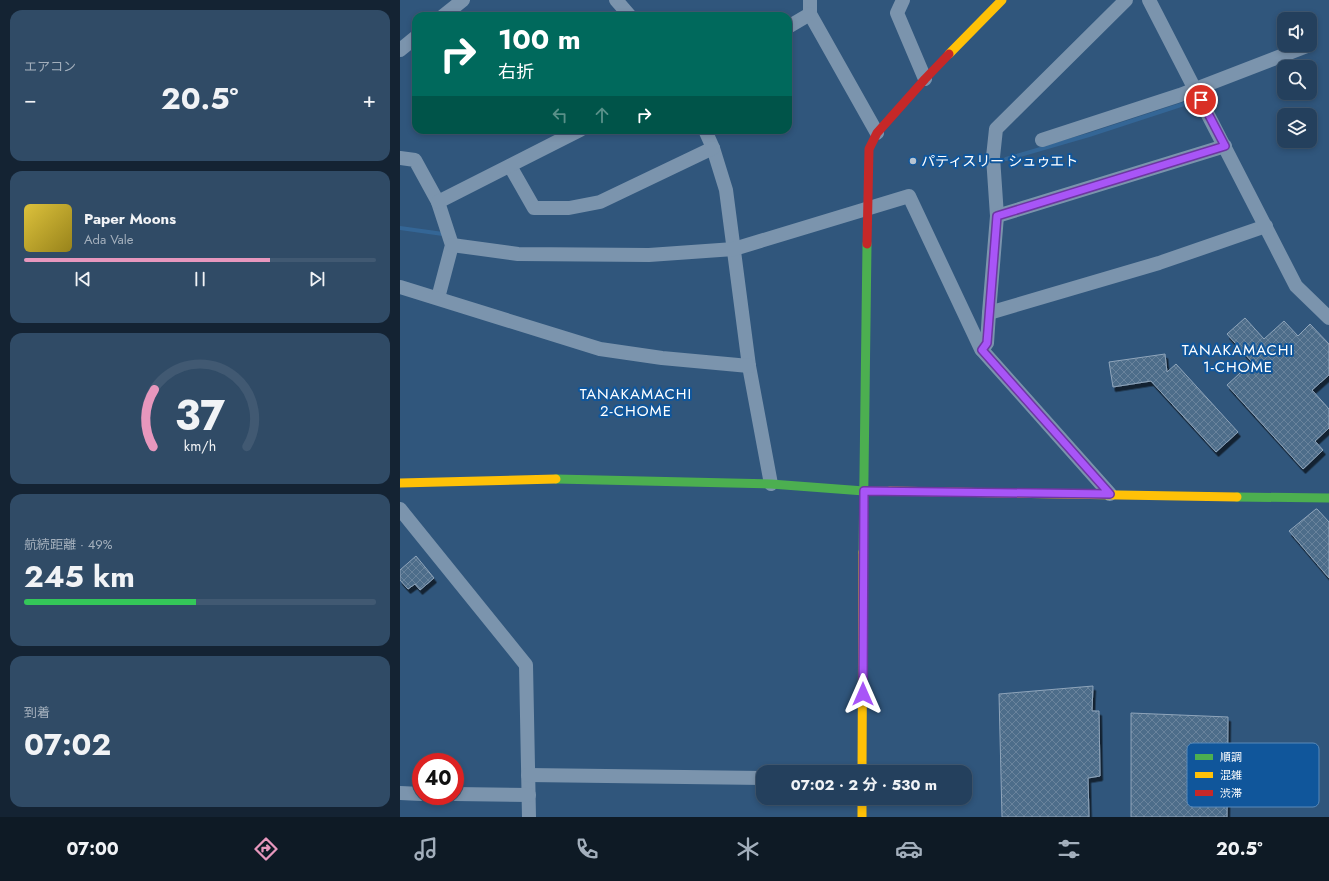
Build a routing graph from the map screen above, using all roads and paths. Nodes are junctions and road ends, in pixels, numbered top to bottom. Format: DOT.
graph roads {
  1 [pos="463,0"];
  2 [pos="616,0"];
  3 [pos="810,0"];
  4 [pos="904,0"];
  5 [pos="1002,0"];
  6 [pos="1126,0"];
  7 [pos="1149,0"];
  8 [pos="448,12"];
  9 [pos="626,12"];
  10 [pos="810,14"];
  11 [pos="792,25"];
  12 [pos="412,40"];
  13 [pos="400,50"];
  14 [pos="1291,52"];
  15 [pos="925,78"];
  16 [pos="1195,88"];
  17 [pos="877,133"];
  18 [pos="572,134"];
  19 [pos="707,134"];
  20 [pos="1042,140"];
  21 [pos="1225,146"];
  22 [pos="713,148"];
  23 [pos="400,158"];
  24 [pos="510,166"];
  25 [pos="438,202"];
  26 [pos="867,209"];
  27 [pos="997,216"];
  28 [pos="1266,226"];
  29 [pos="452,245"];
  30 [pos="734,249"];
  31 [pos="400,287"];
  32 [pos="438,298"];
  33 [pos="990,313"];
  34 [pos="1329,318"];
  35 [pos="982,350"];
  36 [pos="749,366"];
  37 [pos="400,483"];
  38 [pos="771,484"];
  39 [pos="864,491"];
  40 [pos="1110,494"];
  41 [pos="1329,498"];
  42 [pos="400,509"];
  43 [pos="862,765"];
  44 [pos="528,775"];
  45 [pos="756,778"];
  46 [pos="400,794"];
  47 [pos="412,794"];
  48 [pos="464,794"];
  49 [pos="529,795"];
  50 [pos="862,805"];
  51 [pos="529,817"];
  52 [pos="862,817"];
  1 -- 8 [label="street"];
  2 -- 9 [label="street"];
  3 -- 10 [label="street"];
  4 -- 15 [label="street"];
  5 -- 15 [label="street"];
  6 -- 27 [label="street"];
  7 -- 16 [label="street"];
  10 -- 11 [label="street"];
  10 -- 17 [label="street"];
  12 -- 13 [label="street"];
  14 -- 16 [label="street"];
  15 -- 17 [label="street"];
  16 -- 20 [label="street"];
  16 -- 21 [label="street"];
  17 -- 26 [label="street"];
  18 -- 24 [label="street"];
  19 -- 22 [label="street"];
  21 -- 27 [label="street"];
  21 -- 28 [label="street"];
  22 -- 24 [label="street"];
  22 -- 30 [label="street"];
  23 -- 25 [label="street"];
  24 -- 25 [label="street"];
  25 -- 29 [label="street"];
  26 -- 30 [label="street"];
  26 -- 35 [label="street"];
  26 -- 39 [label="street"];
  27 -- 33 [label="street"];
  28 -- 33 [label="street"];
  28 -- 34 [label="street"];
  29 -- 30 [label="street"];
  29 -- 32 [label="street"];
  30 -- 36 [label="street"];
  31 -- 32 [label="street"];
  32 -- 36 [label="street"];
  33 -- 35 [label="street"];
  35 -- 40 [label="street"];
  36 -- 38 [label="street"];
  37 -- 38 [label="street"];
  38 -- 39 [label="street"];
  39 -- 40 [label="street"];
  39 -- 43 [label="street"];
  40 -- 41 [label="street"];
  42 -- 44 [label="street"];
  44 -- 45 [label="street"];
  44 -- 49 [label="street"];
  46 -- 47 [label="street"];
  48 -- 49 [label="street"];
  49 -- 51 [label="street"];
  50 -- 52 [label="street"];
}
